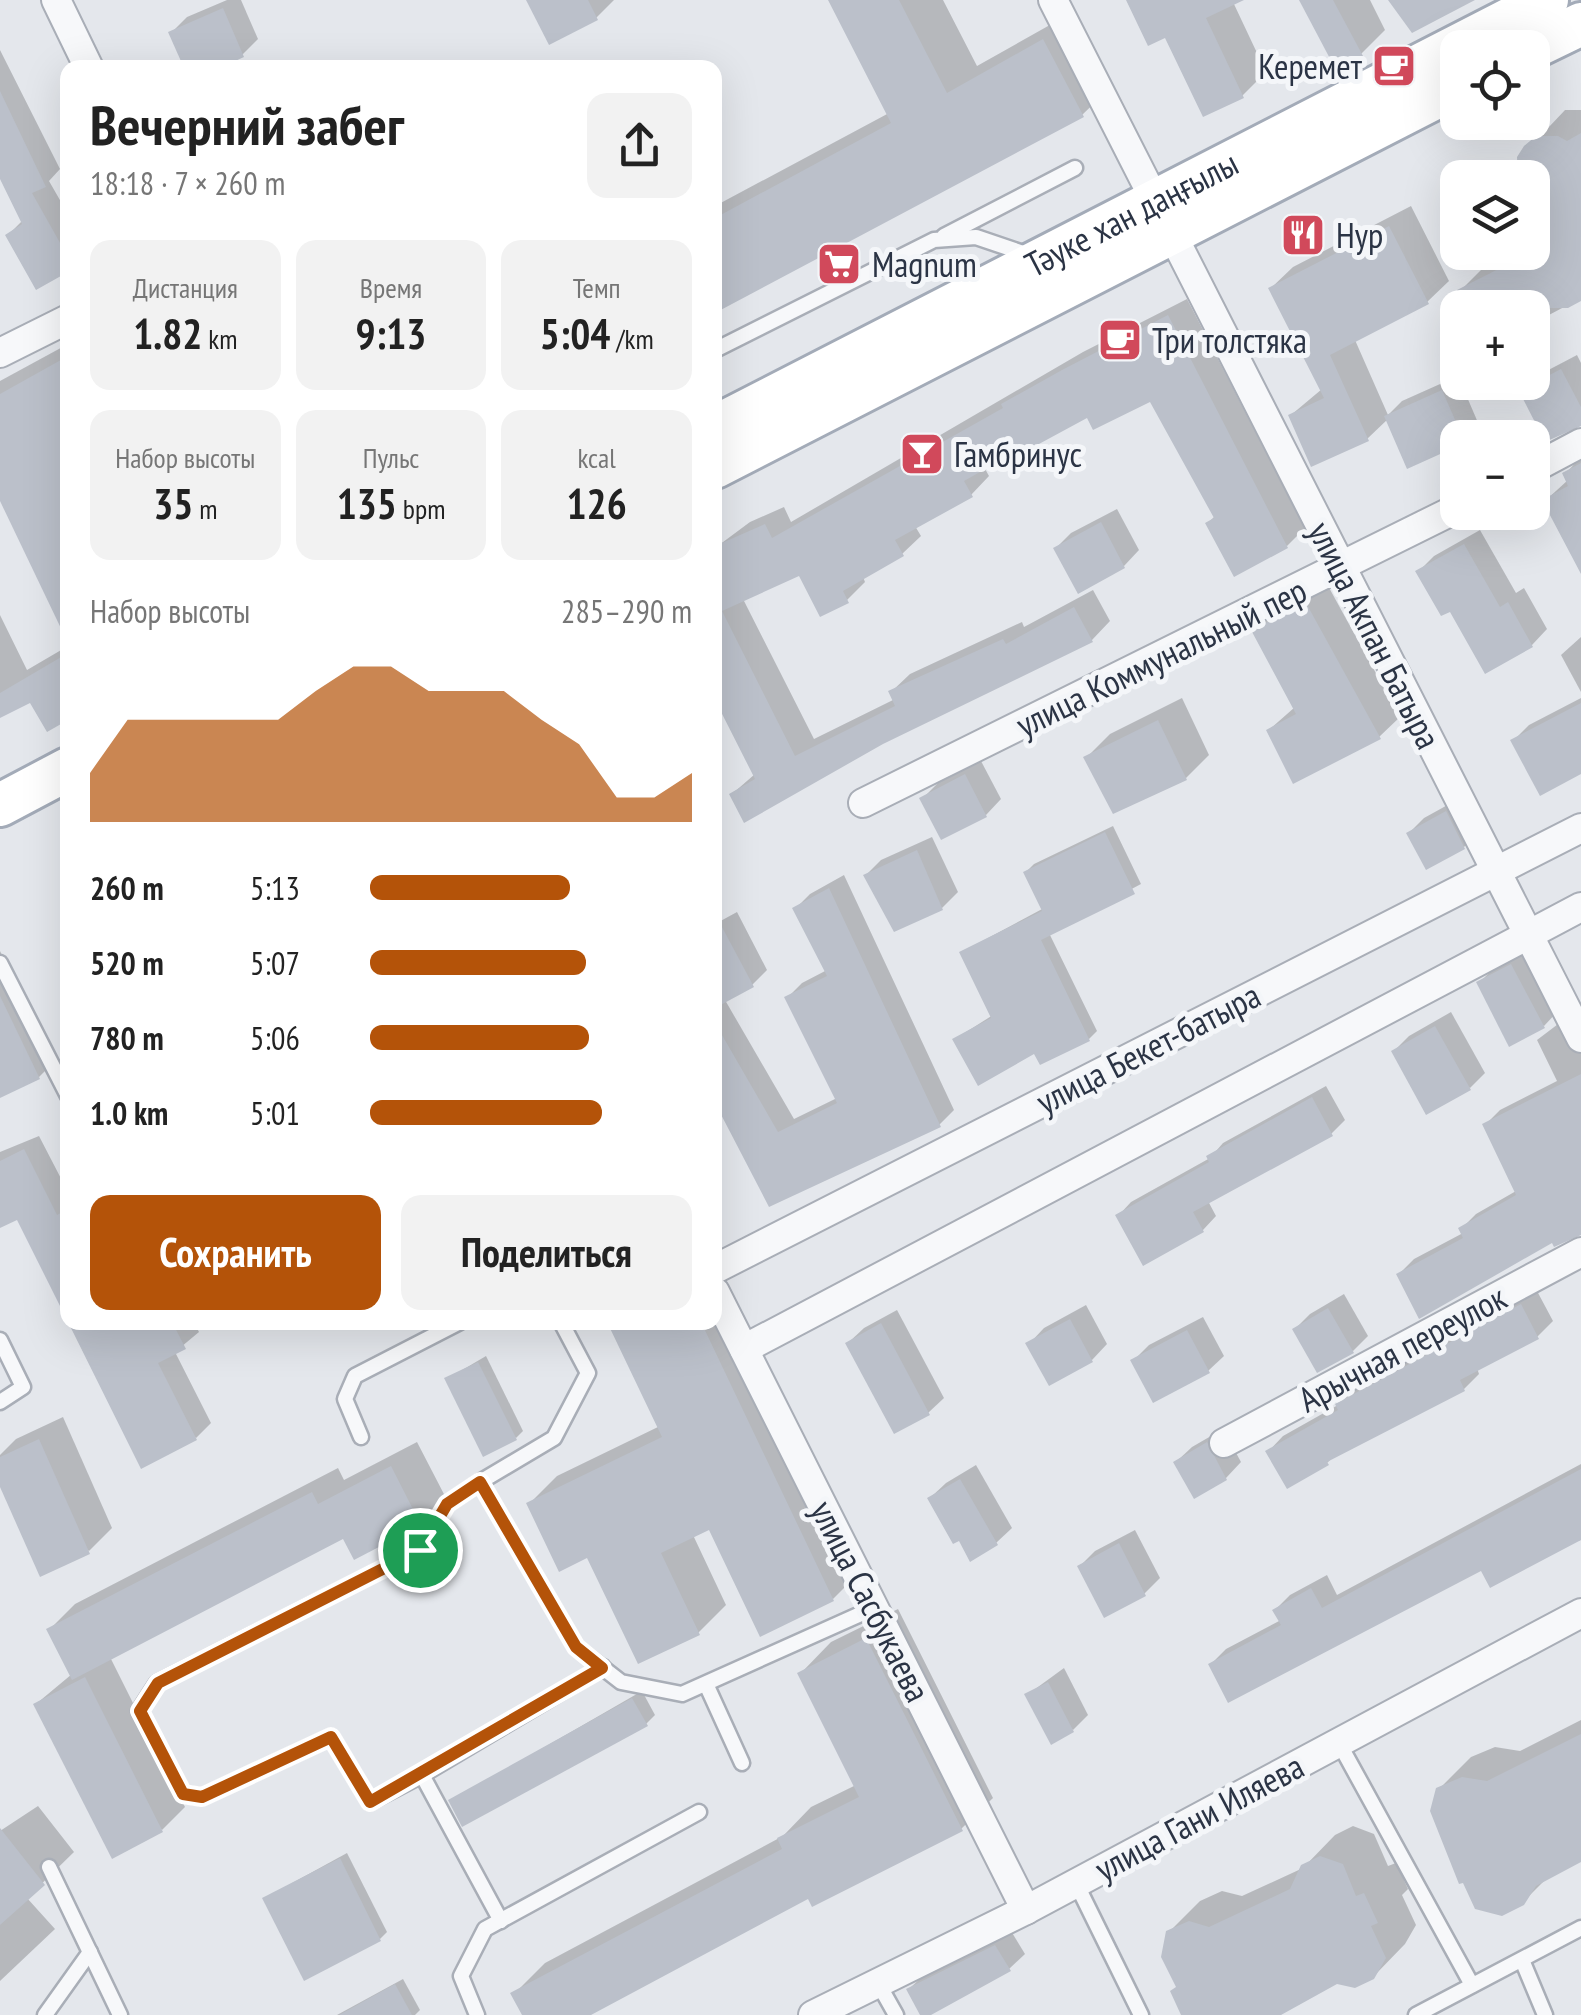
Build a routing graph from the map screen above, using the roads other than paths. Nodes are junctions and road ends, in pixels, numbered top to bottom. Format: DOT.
graph roads {
  1 [pos="56,0"];
  2 [pos="1053,0"];
  3 [pos="1568,23"];
  4 [pos="85,60"];
  5 [pos="1440,94"];
  6 [pos="1074,168"];
  7 [pos="1163,218"];
  8 [pos="934,240"];
  9 [pos="1042,260"];
  10 [pos="60,322"];
  11 [pos="722,346"];
  12 [pos="0,353"];
  13 [pos="722,423"];
  14 [pos="1581,443"];
  15 [pos="1550,459"];
  16 [pos="722,463"];
  17 [pos="1440,517"];
  18 [pos="1341,569"];
  19 [pos="60,773"];
  20 [pos="862,803"];
  21 [pos="0,805"];
  22 [pos="60,806"];
  23 [pos="1581,828"];
  24 [pos="0,836"];
  25 [pos="1495,871"];
  26 [pos="1581,907"];
  27 [pos="1528,935"];
  28 [pos="0,962"];
  29 [pos="1581,1038"];
  30 [pos="60,1080"];
  31 [pos="1581,1252"];
  32 [pos="722,1264"];
  33 [pos="722,1306"];
  34 [pos="444,1330"];
  35 [pos="566,1330"];
  36 [pos="0,1340"];
  37 [pos="744,1349"];
  38 [pos="0,1402"];
  39 [pos="361,1437"];
  40 [pos="1224,1443"];
  41 [pos="480,1482"];
  42 [pos="874,1608"];
  43 [pos="1581,1613"];
  44 [pos="602,1668"];
  45 [pos="706,1684"];
  46 [pos="1339,1743"];
  47 [pos="742,1763"];
  48 [pos="422,1775"];
  49 [pos="699,1812"];
  50 [pos="49,1866"];
  51 [pos="1076,1883"];
  52 [pos="1026,1910"];
  53 [pos="501,1920"];
  54 [pos="1581,1928"];
  55 [pos="90,1952"];
  56 [pos="1522,1960"];
  57 [pos="878,1983"];
  58 [pos="1472,1986"];
  59 [pos="45,2015"];
  60 [pos="120,2015"];
  61 [pos="478,2015"];
  62 [pos="814,2015"];
  63 [pos="896,2015"];
  64 [pos="1141,2015"];
  65 [pos="1416,2015"];
  66 [pos="1545,2015"];
  1 -- 4 [label="street"];
  2 -- 7 [label="street, улица Акпан Батыра"];
  3 -- 7 [label="main road, Тәуке хан даңғылы"];
  5 -- 7 [label="main road, Тәуке хан даңғылы"];
  6 -- 8 [label="lane"];
  7 -- 9 [label="main road, Тәуке хан даңғылы"];
  7 -- 16 [label="main road, Тәуке хан даңғылы"];
  7 -- 18 [label="street, улица Акпан Батыра"];
  8 -- 9 [label="lane"];
  8 -- 11 [label="lane"];
  9 -- 13 [label="main road, Тәуке хан даңғылы"];
  10 -- 12 [label="street"];
  14 -- 15 [label="street"];
  17 -- 18 [label="street, улица Коммунальный пер"];
  18 -- 20 [label="street, улица Коммунальный пер"];
  18 -- 25 [label="street, улица Акпан Батыра"];
  19 -- 21 [label="main road"];
  22 -- 24 [label="main road"];
  23 -- 25 [label="street, улица Бекет-батыра"];
  25 -- 27 [label="street, улица Акпан Батыра"];
  25 -- 32 [label="street, улица Бекет-батыра"];
  26 -- 27 [label="street"];
  27 -- 29 [label="street, улица Акпан Батыра"];
  27 -- 37 [label="street"];
  28 -- 30 [label="lane"];
  31 -- 40 [label="street, Арычная переулок"];
  33 -- 37 [label="street, улица Сасбукаева"];
  34 -- 39 [label="lane"];
  35 -- 41 [label="lane"];
  36 -- 38 [label="lane"];
  37 -- 42 [label="street, улица Сасбукаева"];
  41 -- 44 [label="lane"];
  41 -- 48 [label="lane"];
  42 -- 45 [label="lane"];
  42 -- 52 [label="street, улица Сасбукаева"];
  43 -- 46 [label="street, улица Гани Иляева"];
  44 -- 45 [label="lane"];
  44 -- 48 [label="lane"];
  45 -- 47 [label="lane"];
  46 -- 51 [label="street, улица Гани Иляева"];
  46 -- 58 [label="lane"];
  48 -- 53 [label="lane"];
  49 -- 53 [label="lane"];
  50 -- 55 [label="lane"];
  51 -- 52 [label="street, улица Гани Иляева"];
  51 -- 64 [label="lane"];
  52 -- 57 [label="street, улица Гани Иляева"];
  53 -- 61 [label="lane"];
  54 -- 56 [label="lane"];
  55 -- 59 [label="lane"];
  55 -- 60 [label="lane"];
  56 -- 58 [label="lane"];
  56 -- 66 [label="lane"];
  57 -- 62 [label="street, улица Гани Иляева"];
  57 -- 63 [label="lane"];
  58 -- 65 [label="lane"];
}
